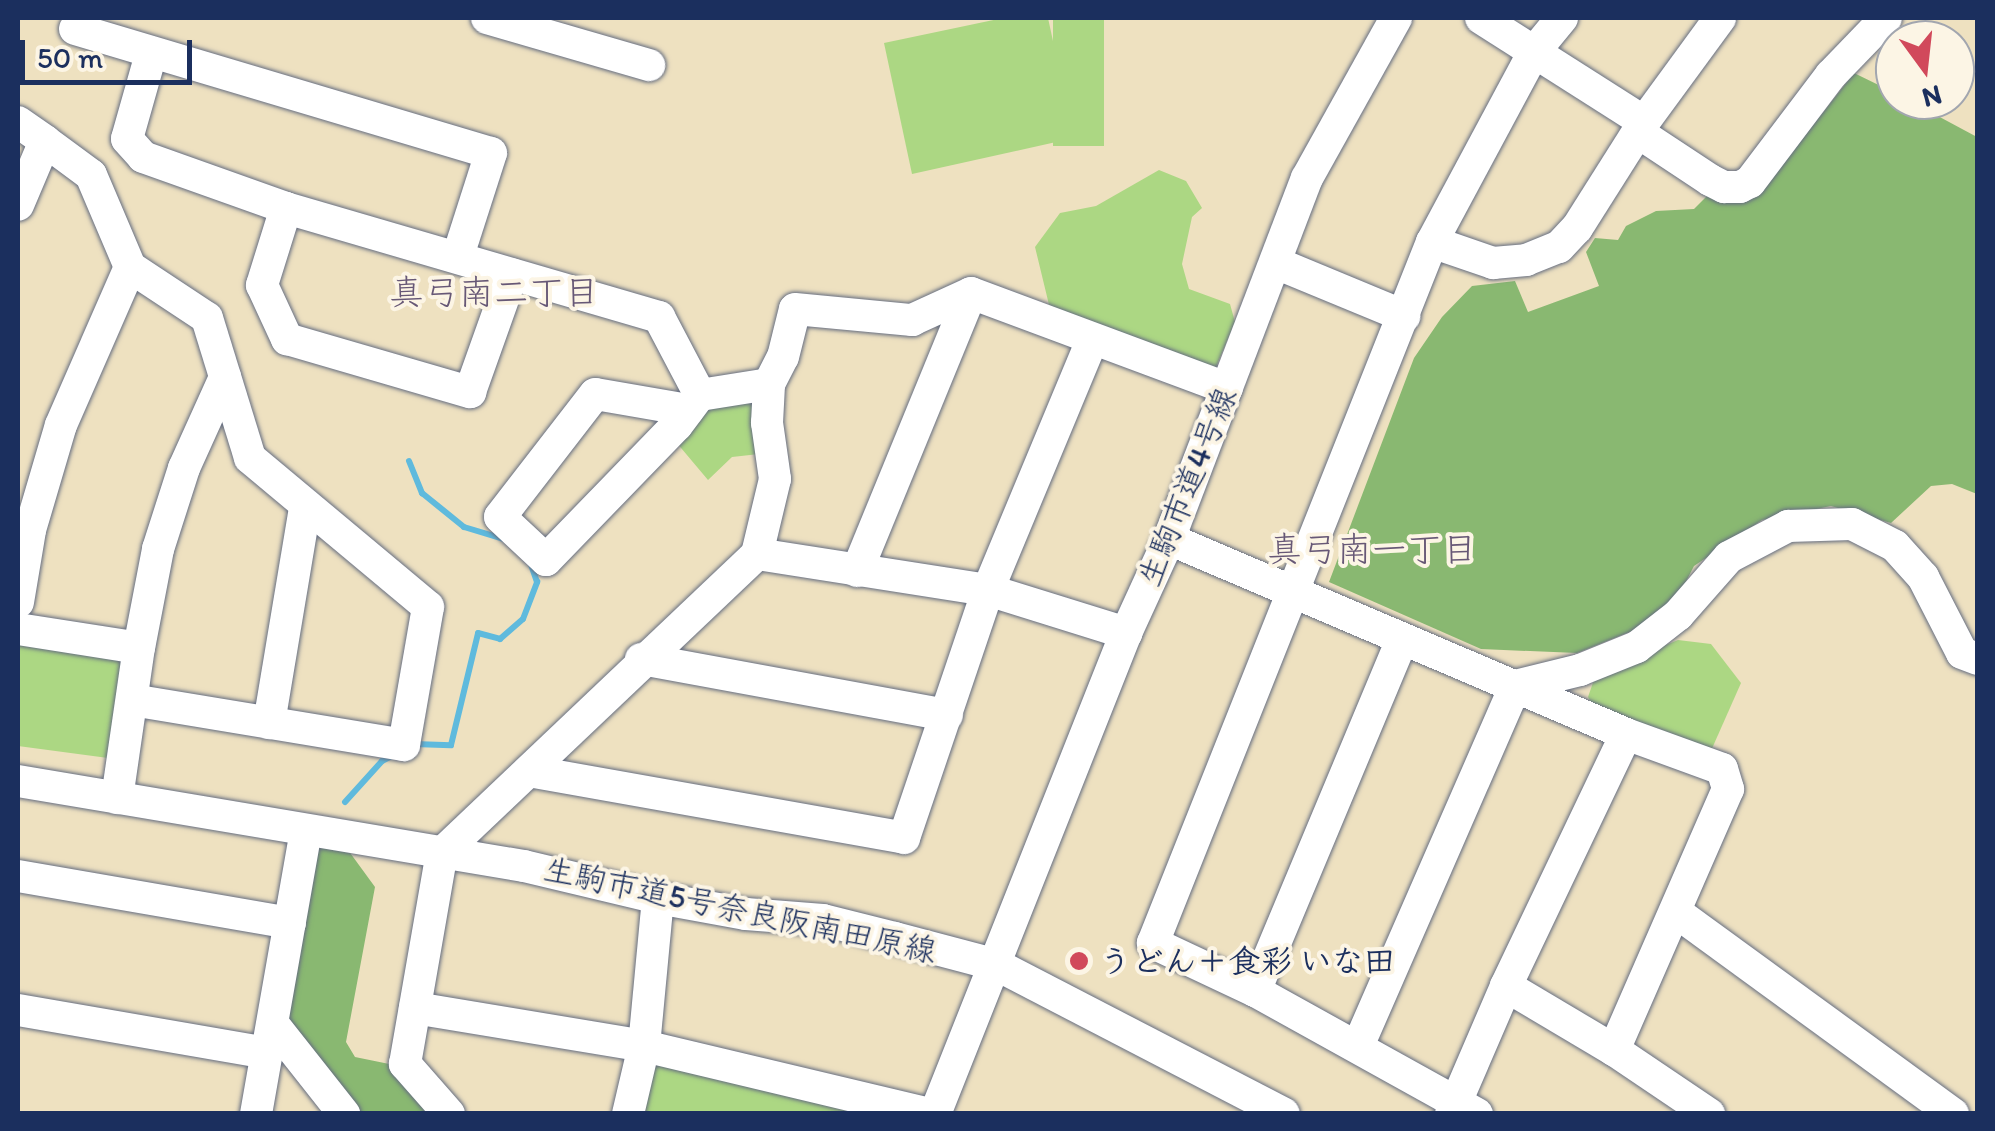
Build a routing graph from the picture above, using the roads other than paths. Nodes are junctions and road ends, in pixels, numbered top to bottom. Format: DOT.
graph roads {
  1 [pos="487,18"];
  2 [pos="1481,18"];
  3 [pos="1562,18"];
  4 [pos="1720,18"];
  5 [pos="1886,18"];
  6 [pos="1387,22"];
  7 [pos="75,29"];
  8 [pos="1534,52"];
  9 [pos="152,54"];
  10 [pos="650,65"];
  11 [pos="18,122"];
  12 [pos="1642,128"];
  13 [pos="46,141"];
  14 [pos="18,205"];
  15 [pos="286,208"];
  16 [pos="1432,242"];
  17 [pos="458,256"];
  18 [pos="1276,263"];
  19 [pos="130,268"];
  20 [pos="512,274"];
  21 [pos="971,294"];
  22 [pos="1404,316"];
  23 [pos="1092,340"];
  24 [pos="225,377"];
  25 [pos="769,384"];
  26 [pos="1227,388"];
  27 [pos="694,402"];
  28 [pos="305,508"];
  29 [pos="1170,539"];
  30 [pos="757,554"];
  31 [pos="857,571"];
  32 [pos="988,590"];
  33 [pos="1293,592"];
  34 [pos="18,602"];
  35 [pos="18,629"];
  36 [pos="1126,633"];
  37 [pos="1402,639"];
  38 [pos="139,648"];
  39 [pos="1978,659"];
  40 [pos="641,660"];
  41 [pos="1515,686"];
  42 [pos="133,700"];
  43 [pos="946,715"];
  44 [pos="269,723"];
  45 [pos="1626,734"];
  46 [pos="528,771"];
  47 [pos="18,781"];
  48 [pos="117,798"];
  49 [pos="306,830"];
  50 [pos="442,853"];
  51 [pos="18,876"];
  52 [pos="658,898"];
  53 [pos="1676,912"];
  54 [pos="290,923"];
  55 [pos="998,965"];
  56 [pos="1506,986"];
  57 [pos="1255,991"];
  58 [pos="415,1008"];
  59 [pos="18,1010"];
  60 [pos="270,1039"];
  61 [pos="644,1046"];
  62 [pos="1358,1046"];
  63 [pos="1614,1050"];
  64 [pos="1462,1109"];
  65 [pos="256,1114"];
  66 [pos="344,1114"];
  67 [pos="449,1114"];
  68 [pos="628,1114"];
  69 [pos="933,1114"];
  70 [pos="1284,1114"];
  71 [pos="1709,1114"];
  72 [pos="1953,1114"];
  1 -- 10 [label="street"];
  2 -- 8 [label="street"];
  3 -- 8 [label="street"];
  4 -- 12 [label="street"];
  5 -- 12 [label="street"];
  6 -- 18 [label="street, 生駒市道4号線"];
  7 -- 9 [label="street"];
  8 -- 12 [label="street"];
  8 -- 16 [label="street"];
  9 -- 15 [label="street"];
  9 -- 17 [label="street"];
  11 -- 13 [label="street"];
  12 -- 16 [label="street"];
  13 -- 14 [label="street"];
  13 -- 19 [label="street"];
  15 -- 17 [label="street"];
  15 -- 20 [label="street"];
  16 -- 22 [label="street"];
  17 -- 20 [label="street"];
  18 -- 22 [label="street"];
  18 -- 26 [label="street, 生駒市道4号線"];
  19 -- 24 [label="street"];
  19 -- 34 [label="street"];
  20 -- 27 [label="street"];
  21 -- 23 [label="street"];
  21 -- 25 [label="street"];
  21 -- 31 [label="street"];
  22 -- 33 [label="street"];
  23 -- 26 [label="street"];
  23 -- 32 [label="street"];
  24 -- 28 [label="street"];
  24 -- 38 [label="street"];
  25 -- 27 [label="street"];
  25 -- 30 [label="street"];
  26 -- 29 [label="street, 生駒市道4号線"];
  27 -- 27 [label="street"];
  28 -- 44 [label="street"];
  28 -- 44 [label="street"];
  29 -- 33 [label="street"];
  29 -- 36 [label="street, 生駒市道4号線"];
  30 -- 31 [label="street"];
  30 -- 40 [label="street"];
  31 -- 32 [label="street"];
  32 -- 36 [label="street"];
  32 -- 43 [label="street"];
  33 -- 37 [label="street"];
  33 -- 57 [label="street"];
  35 -- 38 [label="street"];
  36 -- 55 [label="street, 生駒市道4号線"];
  37 -- 41 [label="street"];
  37 -- 57 [label="street"];
  38 -- 42 [label="street"];
  39 -- 41 [label="street"];
  40 -- 43 [label="street"];
  40 -- 46 [label="street"];
  41 -- 45 [label="street"];
  41 -- 62 [label="street"];
  42 -- 44 [label="street"];
  42 -- 48 [label="street"];
  43 -- 46 [label="street"];
  45 -- 53 [label="street"];
  45 -- 56 [label="street"];
  46 -- 50 [label="street"];
  47 -- 48 [label="street, 生駒市道5号奈良阪南田原線"];
  48 -- 49 [label="street, 生駒市道5号奈良阪南田原線"];
  49 -- 50 [label="street, 生駒市道5号奈良阪南田原線"];
  49 -- 54 [label="street"];
  50 -- 52 [label="street, 生駒市道5号奈良阪南田原線"];
  50 -- 58 [label="street"];
  51 -- 54 [label="street"];
  52 -- 55 [label="street, 生駒市道5号奈良阪南田原線"];
  52 -- 61 [label="street"];
  53 -- 63 [label="street"];
  53 -- 72 [label="street"];
  54 -- 60 [label="street"];
  55 -- 69 [label="street, 生駒市道4号線"];
  55 -- 70 [label="street, 生駒市道5号奈良阪南田原線"];
  56 -- 63 [label="street"];
  56 -- 64 [label="street"];
  57 -- 62 [label="street"];
  58 -- 61 [label="street"];
  58 -- 67 [label="street"];
  59 -- 60 [label="street"];
  60 -- 65 [label="street"];
  60 -- 66 [label="street"];
  61 -- 68 [label="street"];
  61 -- 69 [label="street"];
  62 -- 64 [label="street"];
  63 -- 71 [label="street"];
}
